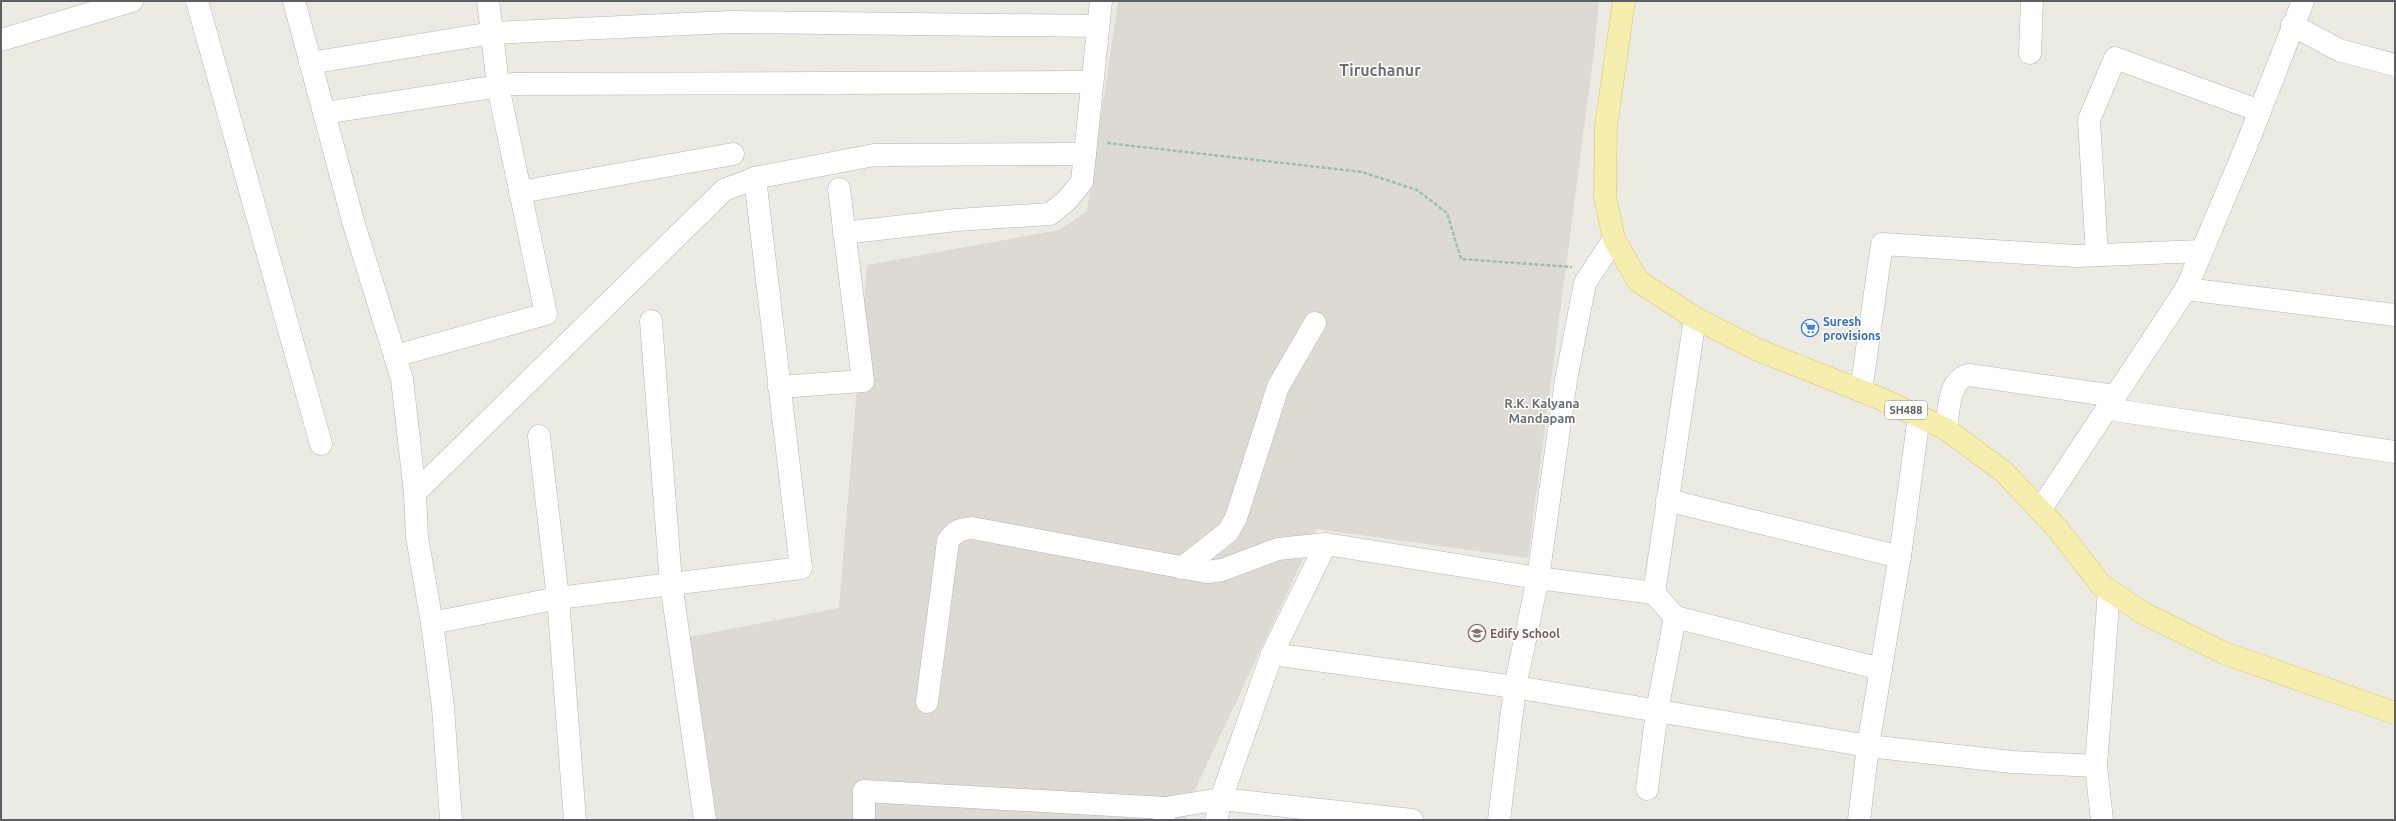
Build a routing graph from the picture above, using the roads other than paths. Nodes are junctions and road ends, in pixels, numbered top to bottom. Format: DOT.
graph roads {
  1 [pos="132,1"];
  2 [pos="197,1"];
  3 [pos="294,1"];
  4 [pos="488,1"];
  5 [pos="1101,1"];
  6 [pos="1624,1"];
  7 [pos="2032,1"];
  8 [pos="2303,1"];
  9 [pos="2292,25"];
  10 [pos="1098,26"];
  11 [pos="492,33"];
  12 [pos="1,40"];
  13 [pos="2030,53"];
  14 [pos="310,63"];
  15 [pos="2395,65"];
  16 [pos="1092,82"];
  17 [pos="498,86"];
  18 [pos="2260,111"];
  19 [pos="324,113"];
  20 [pos="1085,147"];
  21 [pos="733,154"];
  22 [pos="755,178"];
  23 [pos="839,189"];
  24 [pos="520,192"];
  25 [pos="844,233"];
  26 [pos="1614,239"];
  27 [pos="2202,251"];
  28 [pos="2097,255"];
  29 [pos="2186,289"];
  30 [pos="2395,315"];
  31 [pos="1695,318"];
  32 [pos="651,322"];
  33 [pos="1315,324"];
  34 [pos="395,356"];
  35 [pos="779,387"];
  36 [pos="1861,391"];
  37 [pos="2111,402"];
  38 [pos="1919,416"];
  39 [pos="1946,429"];
  40 [pos="539,436"];
  41 [pos="321,444"];
  42 [pos="2395,452"];
  43 [pos="415,494"];
  44 [pos="1667,500"];
  45 [pos="2040,510"];
  46 [pos="1326,544"];
  47 [pos="1900,557"];
  48 [pos="1182,568"];
  49 [pos="1538,578"];
  50 [pos="671,583"];
  51 [pos="2109,590"];
  52 [pos="1654,593"];
  53 [pos="558,598"];
  54 [pos="1675,617"];
  55 [pos="432,623"];
  56 [pos="1272,654"];
  57 [pos="1881,669"];
  58 [pos="1515,687"];
  59 [pos="928,702"];
  60 [pos="1658,712"];
  61 [pos="2395,713"];
  62 [pos="1868,746"];
  63 [pos="2096,766"];
  64 [pos="1647,789"];
  65 [pos="1219,810"];
  66 [pos="1164,814"];
  67 [pos="451,820"];
  68 [pos="575,820"];
  69 [pos="705,820"];
  70 [pos="864,820"];
  71 [pos="1412,820"];
  72 [pos="1499,820"];
  73 [pos="1859,820"];
  74 [pos="2102,820"];
  1 -- 12 [label="street"];
  2 -- 41 [label="street"];
  3 -- 14 [label="street"];
  4 -- 11 [label="street"];
  5 -- 10 [label="street"];
  6 -- 26 [label="main road, SH488"];
  7 -- 13 [label="street"];
  8 -- 9 [label="street"];
  9 -- 15 [label="street"];
  9 -- 18 [label="street"];
  10 -- 11 [label="street"];
  10 -- 16 [label="street"];
  11 -- 14 [label="street"];
  11 -- 17 [label="street"];
  14 -- 19 [label="street"];
  16 -- 17 [label="street"];
  16 -- 20 [label="street"];
  17 -- 19 [label="street"];
  17 -- 24 [label="street"];
  18 -- 27 [label="street"];
  18 -- 28 [label="street"];
  19 -- 34 [label="street"];
  20 -- 22 [label="street"];
  20 -- 25 [label="street"];
  21 -- 24 [label="street"];
  22 -- 35 [label="street"];
  22 -- 43 [label="street"];
  23 -- 25 [label="street"];
  24 -- 34 [label="street"];
  25 -- 35 [label="street"];
  26 -- 31 [label="main road, SH488"];
  26 -- 49 [label="street"];
  27 -- 28 [label="street"];
  27 -- 29 [label="street"];
  28 -- 36 [label="street"];
  29 -- 30 [label="street"];
  29 -- 37 [label="street"];
  31 -- 36 [label="main road, SH488"];
  31 -- 44 [label="street"];
  32 -- 50 [label="street"];
  33 -- 48 [label="street"];
  34 -- 43 [label="street"];
  35 -- 50 [label="street"];
  36 -- 38 [label="main road, SH488"];
  37 -- 39 [label="street"];
  37 -- 42 [label="street"];
  37 -- 45 [label="street"];
  38 -- 39 [label="main road, SH488"];
  38 -- 47 [label="street"];
  39 -- 45 [label="main road, SH488"];
  40 -- 53 [label="street"];
  43 -- 55 [label="street"];
  44 -- 47 [label="street"];
  44 -- 52 [label="street"];
  45 -- 51 [label="main road, SH488"];
  46 -- 48 [label="street"];
  46 -- 49 [label="street"];
  46 -- 56 [label="street"];
  47 -- 57 [label="street"];
  48 -- 59 [label="street"];
  49 -- 52 [label="street"];
  49 -- 58 [label="street"];
  50 -- 53 [label="street"];
  50 -- 69 [label="street"];
  51 -- 61 [label="main road, SH488"];
  51 -- 63 [label="street"];
  52 -- 54 [label="street"];
  53 -- 55 [label="street"];
  53 -- 68 [label="street"];
  54 -- 57 [label="street"];
  54 -- 60 [label="street"];
  55 -- 67 [label="street"];
  56 -- 58 [label="street"];
  56 -- 65 [label="street"];
  57 -- 62 [label="street"];
  58 -- 60 [label="street"];
  58 -- 72 [label="street"];
  60 -- 62 [label="street"];
  60 -- 64 [label="street"];
  62 -- 63 [label="street"];
  62 -- 73 [label="street"];
  63 -- 74 [label="street"];
  65 -- 66 [label="street"];
  65 -- 71 [label="street"];
  66 -- 70 [label="street"];
}
